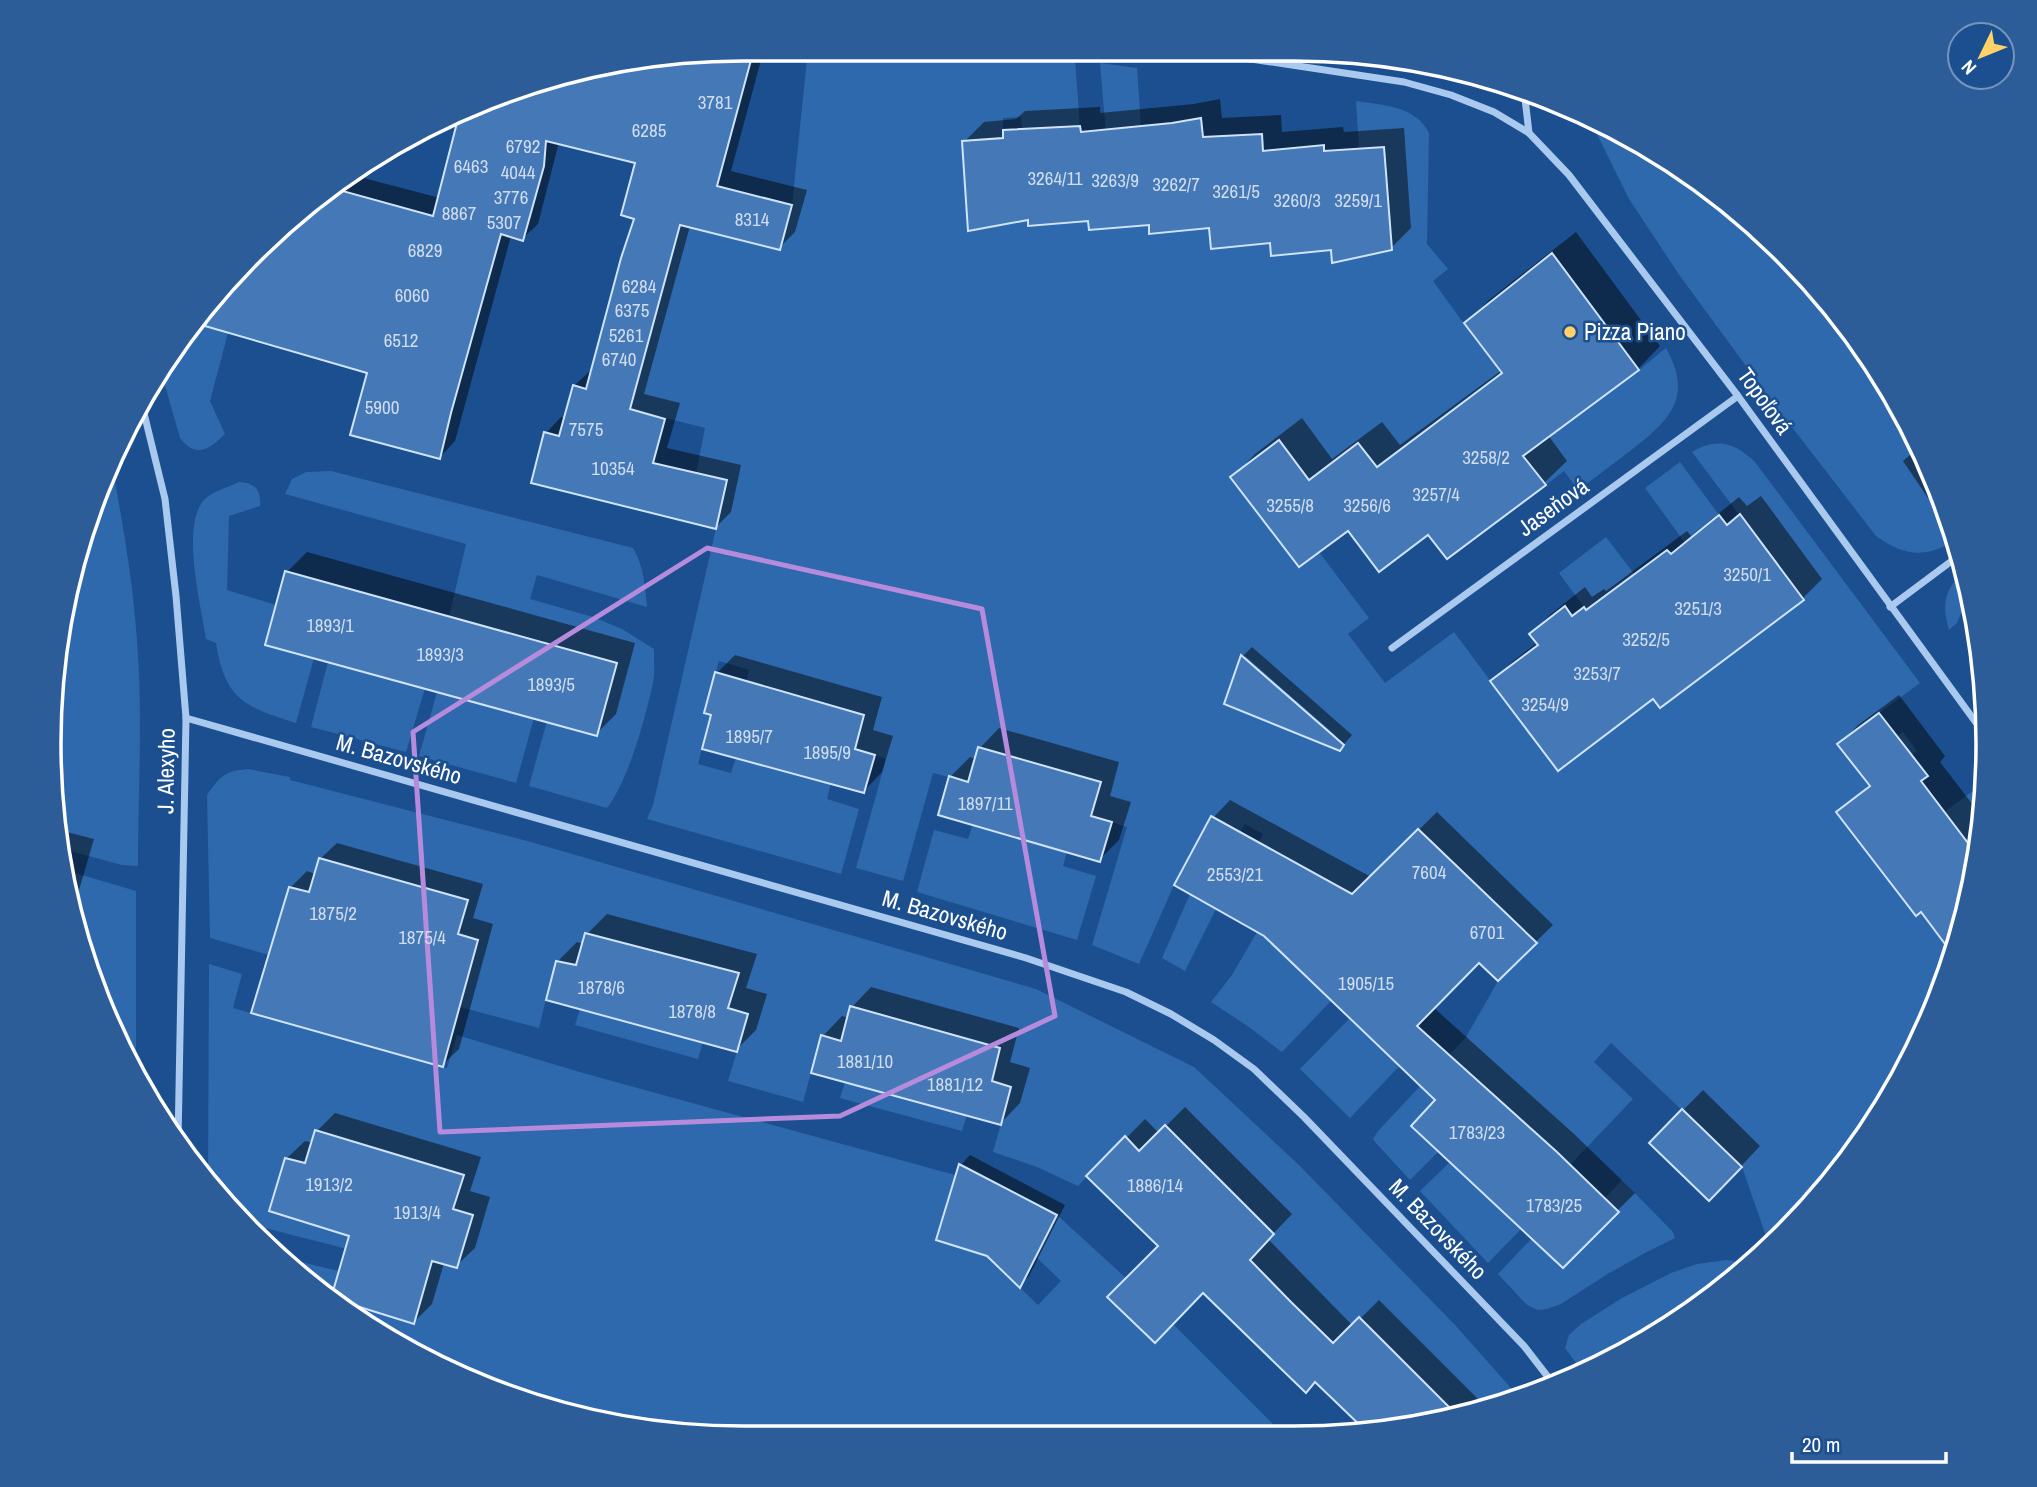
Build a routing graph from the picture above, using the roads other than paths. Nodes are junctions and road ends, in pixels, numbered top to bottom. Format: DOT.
graph roads {
  1 [pos="1265,61"];
  2 [pos="1525,102"];
  3 [pos="1529,133"];
  4 [pos="1738,396"];
  5 [pos="145,417"];
  6 [pos="1951,561"];
  7 [pos="1890,607"];
  8 [pos="1392,648"];
  9 [pos="186,719"];
  10 [pos="1975,722"];
  11 [pos="178,1126"];
  12 [pos="1548,1377"];
  1 -- 3 [label="street, Topoľová"];
  2 -- 3 [label="street"];
  3 -- 4 [label="street, Topoľová"];
  4 -- 7 [label="street, Topoľová"];
  4 -- 8 [label="street, Jaseňová"];
  5 -- 9 [label="street, J. Alexyho"];
  6 -- 7 [label="street"];
  7 -- 10 [label="street, Topoľová"];
  9 -- 11 [label="street, J. Alexyho"];
  9 -- 12 [label="street, M. Bazovského"];
}
